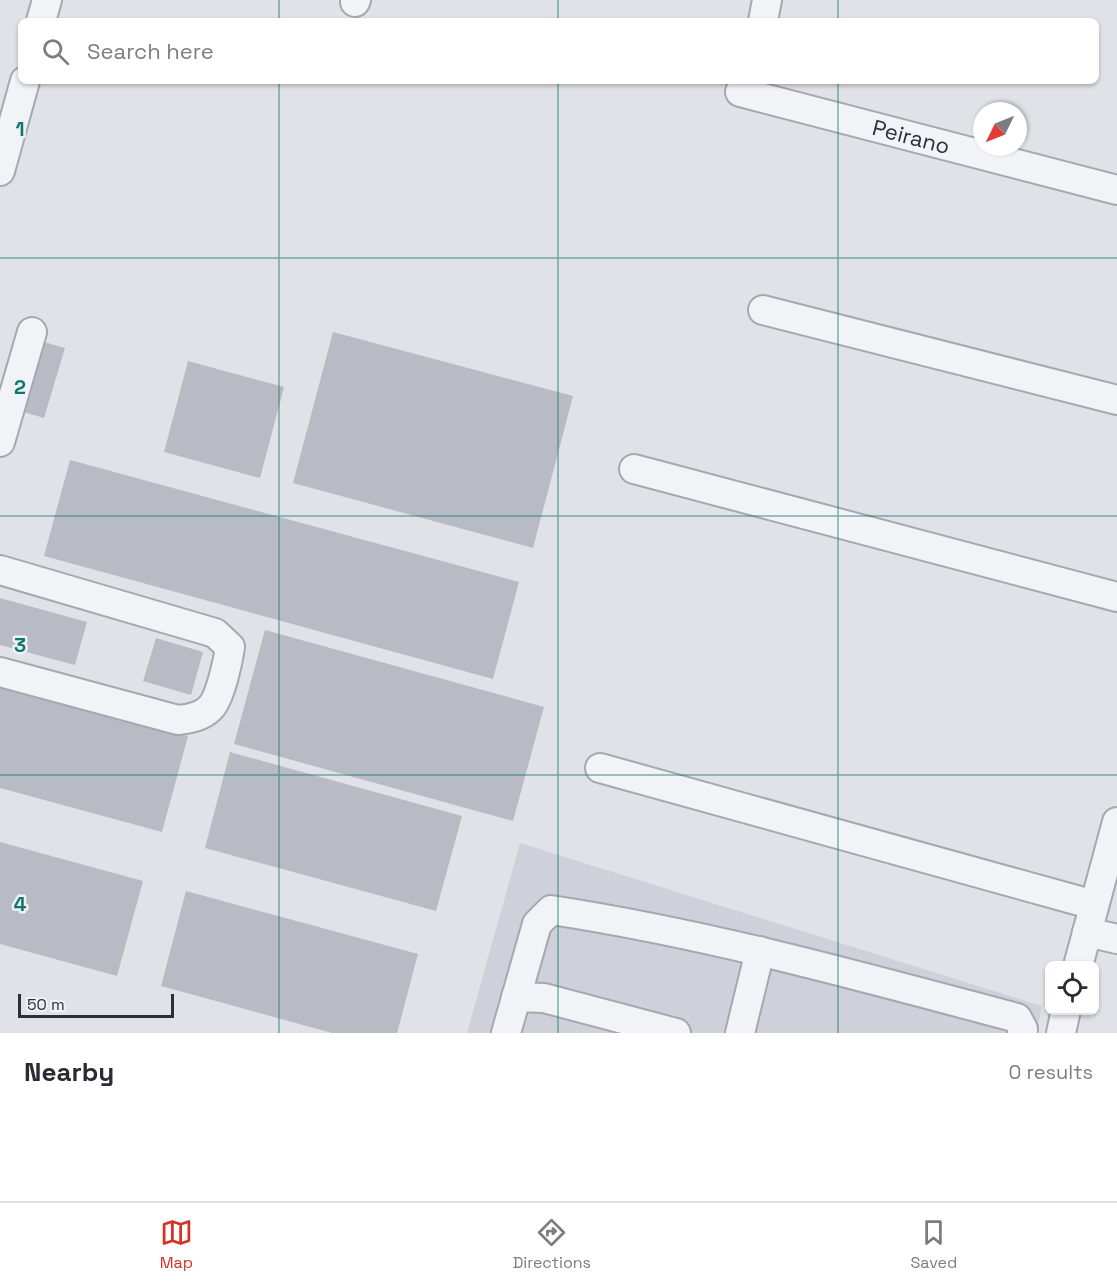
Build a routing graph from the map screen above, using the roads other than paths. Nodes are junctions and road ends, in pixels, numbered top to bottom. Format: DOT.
graph roads {
  1 [pos="47,0"];
  2 [pos="767,0"];
  3 [pos="42,18"];
  4 [pos="764,18"];
  5 [pos="740,92"];
  6 [pos="14,94"];
  7 [pos="0,171"];
  8 [pos="1117,190"];
  9 [pos="763,310"];
  10 [pos="32,332"];
  11 [pos="1117,400"];
  12 [pos="0,442"];
  13 [pos="634,469"];
  14 [pos="0,570"];
  15 [pos="1117,597"];
  16 [pos="0,672"];
  17 [pos="600,768"];
  18 [pos="1117,822"];
  19 [pos="1090,918"];
  20 [pos="1117,939"];
  21 [pos="760,951"];
  22 [pos="1079,961"];
  23 [pos="516,997"];
  24 [pos="1065,1015"];
  25 [pos="506,1033"];
  26 [pos="676,1033"];
  27 [pos="740,1033"];
  28 [pos="1022,1033"];
  29 [pos="1060,1033"];
  1 -- 3 [label="street"];
  2 -- 4 [label="street"];
  5 -- 8 [label="street, Peirano"];
  6 -- 7 [label="street"];
  9 -- 11 [label="street"];
  10 -- 12 [label="street"];
  13 -- 15 [label="street"];
  14 -- 16 [label="street"];
  17 -- 19 [label="street"];
  18 -- 19 [label="street"];
  19 -- 20 [label="street"];
  19 -- 22 [label="street"];
  21 -- 23 [label="street"];
  21 -- 27 [label="street"];
  21 -- 28 [label="street"];
  23 -- 25 [label="street"];
  23 -- 26 [label="street"];
  24 -- 29 [label="street"];
}
